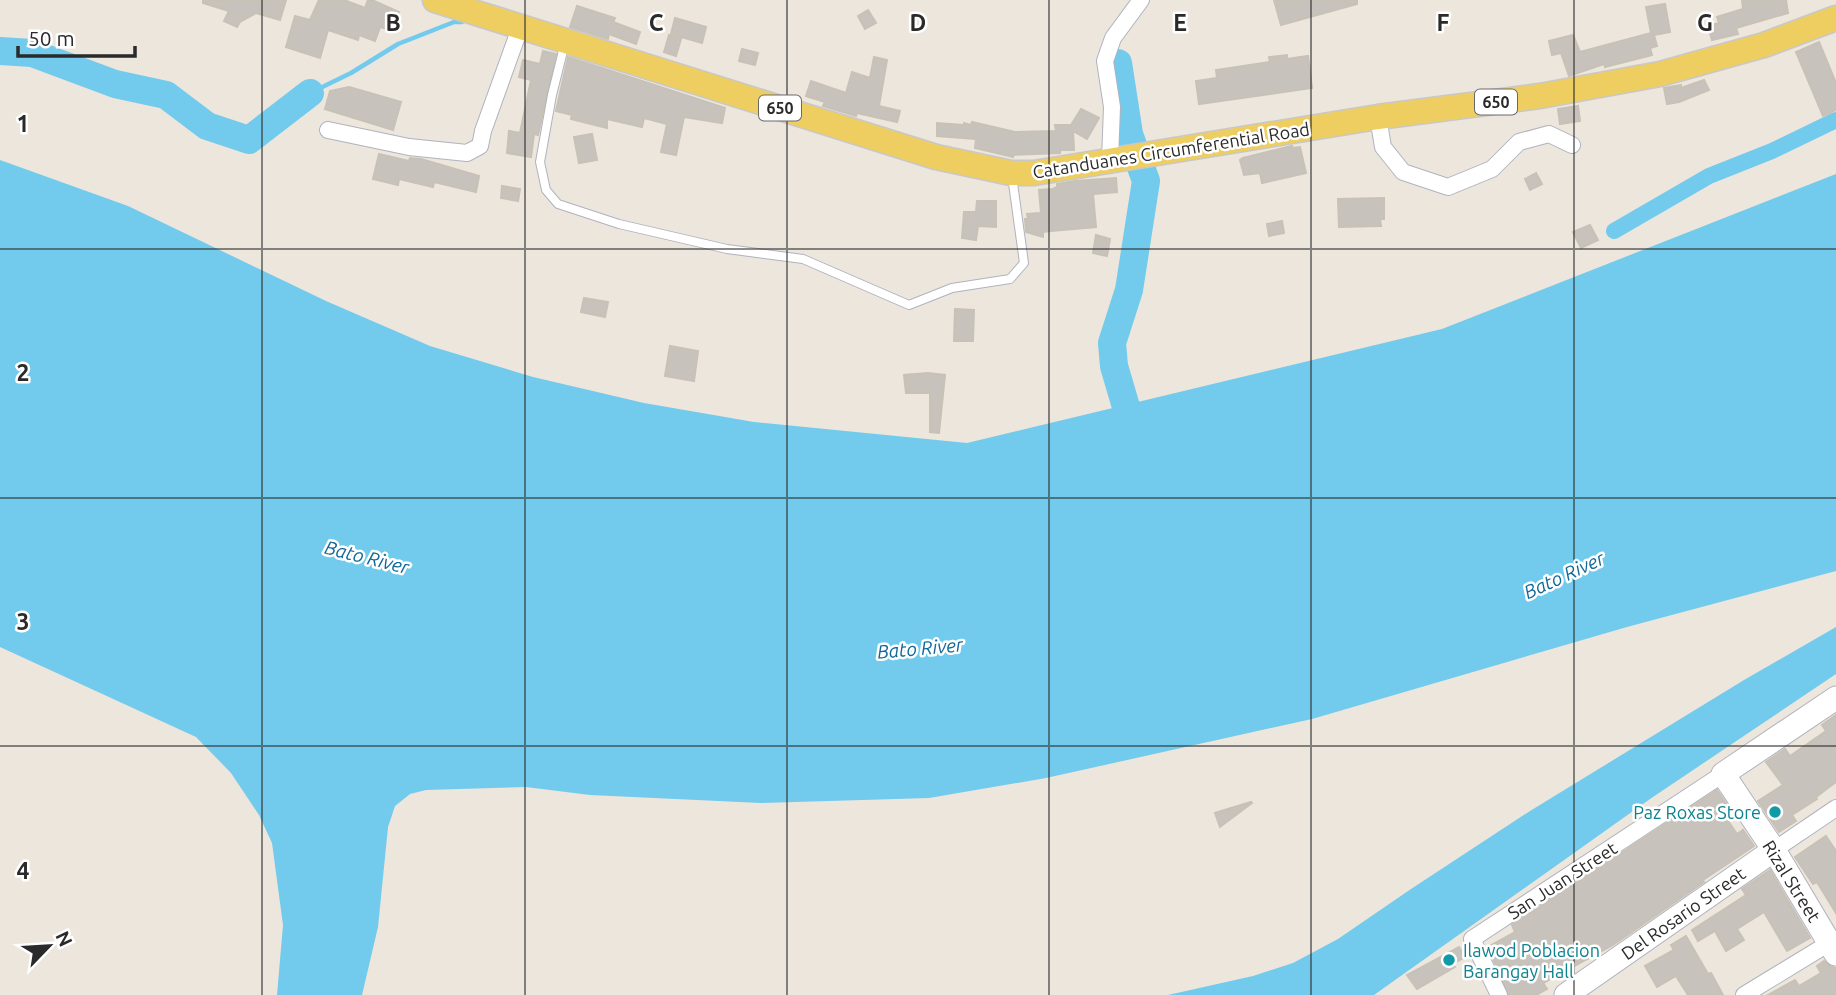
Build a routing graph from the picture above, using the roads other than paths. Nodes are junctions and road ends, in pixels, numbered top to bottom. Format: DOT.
graph roads {
  1 [pos="436,0"];
  2 [pos="1141,0"];
  3 [pos="1836,18"];
  4 [pos="520,27"];
  5 [pos="565,42"];
  6 [pos="1378,117"];
  7 [pos="328,130"];
  8 [pos="1572,145"];
  9 [pos="1130,157"];
  10 [pos="1012,173"];
  11 [pos="1836,698"];
  12 [pos="1723,774"];
  13 [pos="1836,808"];
  14 [pos="1774,850"];
  15 [pos="1834,946"];
  16 [pos="1499,995"];
  17 [pos="1566,995"];
  18 [pos="1744,995"];
  1 -- 4 [label="main road, Catanduanes Circumferential Road / 650"];
  2 -- 9 [label="street"];
  3 -- 6 [label="main road, Catanduanes Circumferential Road / 650"];
  4 -- 5 [label="main road, Catanduanes Circumferential Road / 650"];
  4 -- 7 [label="street"];
  5 -- 10 [label="main road, Catanduanes Circumferential Road / 650"];
  5 -- 10 [label="lane"];
  6 -- 8 [label="street"];
  6 -- 9 [label="main road, Catanduanes Circumferential Road / 650"];
  9 -- 10 [label="main road, Catanduanes Circumferential Road / 650"];
  11 -- 12 [label="main road"];
  12 -- 14 [label="main road, Rizal Street"];
  12 -- 16 [label="street, San Juan Street"];
  13 -- 14 [label="street, Del Rosario Street"];
  14 -- 15 [label="main road, Rizal Street"];
  14 -- 17 [label="main road, Del Rosario Street"];
  15 -- 18 [label="street"];
}
